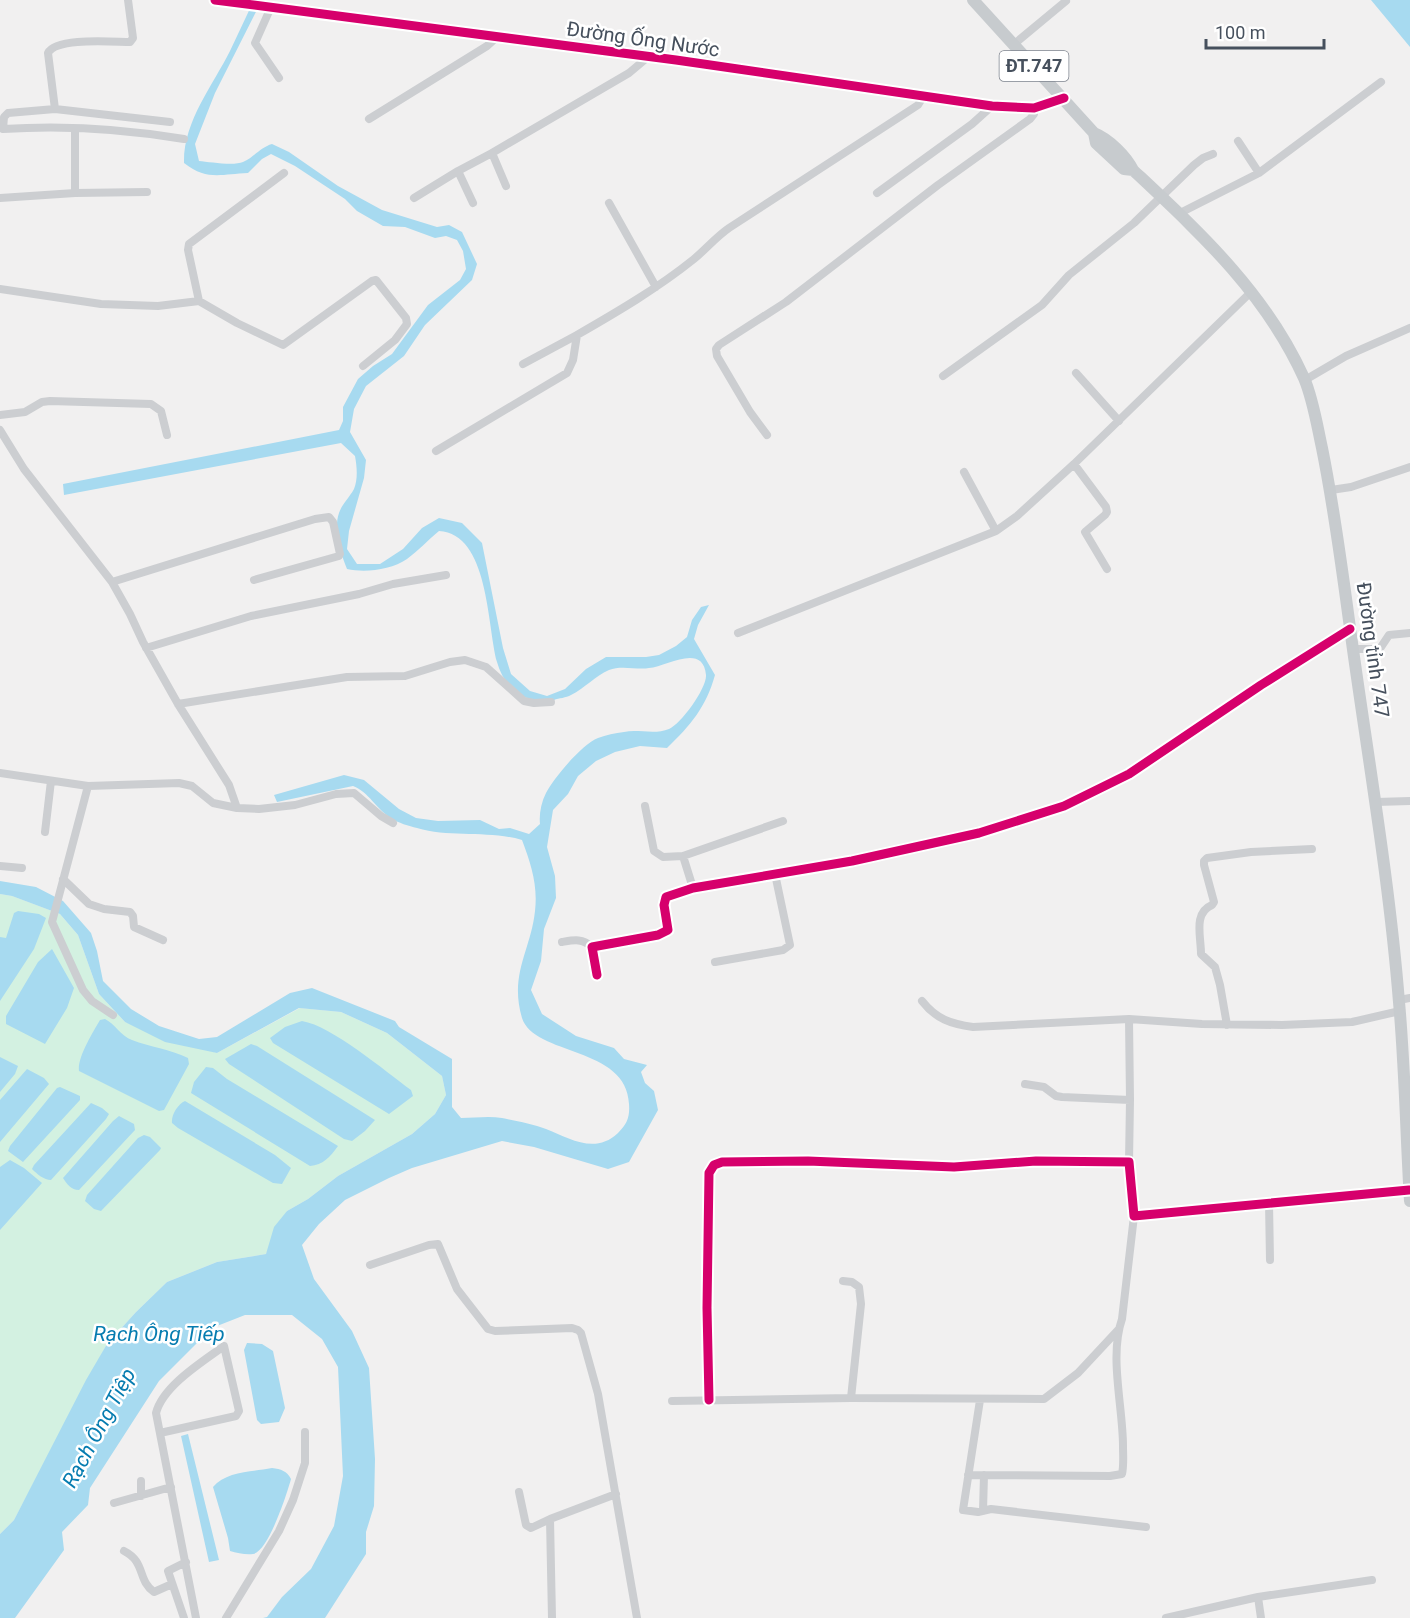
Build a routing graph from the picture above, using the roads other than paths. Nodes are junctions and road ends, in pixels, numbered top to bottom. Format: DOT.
graph roads {
  1 [pos="128,0"];
  2 [pos="215,0"];
  3 [pos="973,0"];
  4 [pos="1066,1"];
  5 [pos="271,7"];
  6 [pos="497,37"];
  7 [pos="1013,45"];
  8 [pos="648,57"];
  9 [pos="279,78"];
  10 [pos="1382,82"];
  11 [pos="923,97"];
  12 [pos="1064,98"];
  13 [pos="992,106"];
  14 [pos="1034,108"];
  15 [pos="56,109"];
  16 [pos="369,119"];
  17 [pos="170,122"];
  18 [pos="75,129"];
  19 [pos="2,130"];
  20 [pos="184,139"];
  21 [pos="1238,141"];
  22 [pos="492,153"];
  23 [pos="1214,154"];
  24 [pos="458,171"];
  25 [pos="284,173"];
  26 [pos="1258,173"];
  27 [pos="506,186"];
  28 [pos="147,192"];
  29 [pos="75,193"];
  30 [pos="877,193"];
  31 [pos="1161,196"];
  32 [pos="0,198"];
  33 [pos="414,198"];
  34 [pos="473,203"];
  35 [pos="609,203"];
  36 [pos="1180,213"];
  37 [pos="656,287"];
  38 [pos="0,289"];
  39 [pos="1252,291"];
  40 [pos="200,301"];
  41 [pos="1410,328"];
  42 [pos="577,335"];
  43 [pos="523,364"];
  44 [pos="363,366"];
  45 [pos="1076,374"];
  46 [pos="943,376"];
  47 [pos="1305,380"];
  48 [pos="0,415"];
  49 [pos="1119,421"];
  50 [pos="0,430"];
  51 [pos="167,435"];
  52 [pos="767,435"];
  53 [pos="436,451"];
  54 [pos="1074,464"];
  55 [pos="1410,467"];
  56 [pos="964,472"];
  57 [pos="1331,490"];
  58 [pos="996,531"];
  59 [pos="1107,569"];
  60 [pos="446,575"];
  61 [pos="254,580"];
  62 [pos="112,582"];
  63 [pos="1350,629"];
  64 [pos="738,633"];
  65 [pos="1410,633"];
  66 [pos="146,648"];
  67 [pos="1353,649"];
  68 [pos="551,702"];
  69 [pos="178,704"];
  70 [pos="0,773"];
  71 [pos="51,781"];
  72 [pos="88,786"];
  73 [pos="1410,801"];
  74 [pos="1376,802"];
  75 [pos="645,806"];
  76 [pos="237,808"];
  77 [pos="783,821"];
  78 [pos="393,823"];
  79 [pos="45,832"];
  80 [pos="1312,849"];
  81 [pos="684,856"];
  82 [pos="0,866"];
  83 [pos="22,868"];
  84 [pos="775,874"];
  85 [pos="63,879"];
  86 [pos="693,888"];
  87 [pos="163,940"];
  88 [pos="562,942"];
  89 [pos="592,947"];
  90 [pos="715,962"];
  91 [pos="597,975"];
  92 [pos="922,1001"];
  93 [pos="1403,1003"];
  94 [pos="113,1015"];
  95 [pos="1129,1019"];
  96 [pos="1227,1025"];
  97 [pos="1025,1084"];
  98 [pos="1408,1099"];
  99 [pos="1130,1100"];
  100 [pos="1129,1162"];
  101 [pos="1409,1190"];
  102 [pos="1410,1201"];
  103 [pos="1269,1203"];
  104 [pos="1134,1216"];
  105 [pos="1270,1260"];
  106 [pos="370,1265"];
  107 [pos="843,1281"];
  108 [pos="1119,1329"];
  109 [pos="851,1398"];
  110 [pos="709,1400"];
  111 [pos="980,1400"];
  112 [pos="672,1401"];
  113 [pos="304,1432"];
  114 [pos="160,1433"];
  115 [pos="968,1475"];
  116 [pos="984,1475"];
  117 [pos="141,1481"];
  118 [pos="171,1487"];
  119 [pos="519,1492"];
  120 [pos="616,1494"];
  121 [pos="141,1496"];
  122 [pos="114,1503"];
  123 [pos="980,1512"];
  124 [pos="550,1519"];
  125 [pos="1146,1527"];
  126 [pos="124,1551"];
  127 [pos="186,1562"];
  128 [pos="1372,1580"];
  129 [pos="172,1584"];
  130 [pos="1258,1596"];
  131 [pos="184,1618"];
  132 [pos="196,1618"];
  133 [pos="226,1618"];
  134 [pos="552,1618"];
  135 [pos="637,1618"];
  136 [pos="1166,1618"];
  137 [pos="1261,1618"];
  1 -- 15 [label="street"];
  2 -- 5 [label="street, Đường Ống Nước"];
  3 -- 7 [label="main road, Đường tỉnh 747 / ĐT.747"];
  4 -- 7 [label="street"];
  5 -- 6 [label="street, Đường Ống Nước"];
  5 -- 9 [label="street"];
  6 -- 8 [label="street, Đường Ống Nước"];
  6 -- 16 [label="street"];
  7 -- 12 [label="main road, Đường tỉnh 747 / ĐT.747"];
  8 -- 11 [label="street, Đường Ống Nước"];
  8 -- 22 [label="street"];
  10 -- 26 [label="street"];
  11 -- 13 [label="street, Đường Ống Nước"];
  11 -- 37 [label="street"];
  12 -- 14 [label="street, Đường Ống Nước"];
  12 -- 31 [label="main road, Đường tỉnh 747 / ĐT.747"];
  13 -- 14 [label="street, Đường Ống Nước"];
  13 -- 30 [label="street"];
  14 -- 52 [label="street"];
  15 -- 17 [label="street"];
  15 -- 19 [label="street"];
  18 -- 19 [label="street"];
  18 -- 20 [label="street"];
  18 -- 29 [label="street"];
  21 -- 26 [label="street"];
  22 -- 24 [label="street"];
  22 -- 27 [label="street"];
  23 -- 31 [label="street"];
  24 -- 33 [label="street"];
  24 -- 34 [label="street"];
  25 -- 40 [label="street"];
  26 -- 36 [label="street"];
  28 -- 29 [label="street"];
  29 -- 32 [label="street"];
  31 -- 36 [label="main road, Đường tỉnh 747 / ĐT.747"];
  31 -- 46 [label="street"];
  35 -- 37 [label="street"];
  36 -- 39 [label="main road, Đường tỉnh 747 / ĐT.747"];
  37 -- 42 [label="street"];
  38 -- 40 [label="street"];
  39 -- 47 [label="main road, Đường tỉnh 747 / ĐT.747"];
  39 -- 49 [label="street"];
  40 -- 44 [label="street"];
  41 -- 47 [label="street"];
  42 -- 43 [label="street"];
  42 -- 53 [label="street"];
  45 -- 49 [label="street"];
  47 -- 57 [label="main road, Đường tỉnh 747 / ĐT.747"];
  48 -- 51 [label="street"];
  49 -- 54 [label="street"];
  50 -- 62 [label="street"];
  54 -- 58 [label="street"];
  54 -- 59 [label="street"];
  55 -- 57 [label="street"];
  56 -- 58 [label="street"];
  57 -- 63 [label="main road, Đường tỉnh 747 / ĐT.747"];
  58 -- 64 [label="street"];
  60 -- 66 [label="street"];
  61 -- 62 [label="street"];
  62 -- 66 [label="street"];
  63 -- 67 [label="main road, Đường tỉnh 747 / ĐT.747"];
  63 -- 84 [label="street"];
  65 -- 67 [label="street"];
  66 -- 69 [label="street"];
  67 -- 74 [label="main road, Đường tỉnh 747 / ĐT.747"];
  68 -- 69 [label="street"];
  69 -- 76 [label="street"];
  70 -- 71 [label="street"];
  71 -- 72 [label="street"];
  71 -- 79 [label="street"];
  72 -- 76 [label="street"];
  72 -- 85 [label="street"];
  73 -- 74 [label="street"];
  74 -- 93 [label="main road, Đường tỉnh 747 / ĐT.747"];
  75 -- 81 [label="street"];
  76 -- 78 [label="street"];
  77 -- 81 [label="street"];
  80 -- 96 [label="street"];
  81 -- 86 [label="street"];
  82 -- 83 [label="street"];
  84 -- 86 [label="street"];
  84 -- 90 [label="street"];
  85 -- 87 [label="street"];
  85 -- 94 [label="street"];
  86 -- 89 [label="street"];
  88 -- 89 [label="street"];
  89 -- 91 [label="street"];
  92 -- 95 [label="street"];
  93 -- 96 [label="street"];
  93 -- 98 [label="main road, Đường tỉnh 747 / ĐT.747"];
  95 -- 96 [label="street"];
  95 -- 99 [label="street"];
  97 -- 99 [label="street"];
  98 -- 101 [label="main road, Đường tỉnh 747 / ĐT.747"];
  99 -- 100 [label="street"];
  100 -- 104 [label="street"];
  100 -- 110 [label="street"];
  101 -- 102 [label="main road, Đường tỉnh 747 / ĐT.747"];
  101 -- 103 [label="street"];
  103 -- 104 [label="street"];
  103 -- 105 [label="street"];
  104 -- 108 [label="street"];
  106 -- 120 [label="street"];
  107 -- 109 [label="street"];
  108 -- 111 [label="street"];
  108 -- 116 [label="street"];
  109 -- 110 [label="street"];
  109 -- 111 [label="street"];
  110 -- 112 [label="street"];
  111 -- 115 [label="street"];
  113 -- 133 [label="street"];
  114 -- 114 [label="street"];
  114 -- 118 [label="street"];
  115 -- 116 [label="street"];
  115 -- 123 [label="street"];
  116 -- 123 [label="street"];
  117 -- 121 [label="street"];
  118 -- 121 [label="street"];
  118 -- 127 [label="street"];
  119 -- 124 [label="street"];
  120 -- 124 [label="street"];
  120 -- 135 [label="street"];
  121 -- 122 [label="street"];
  123 -- 125 [label="street"];
  124 -- 134 [label="street"];
  126 -- 129 [label="street"];
  127 -- 129 [label="street"];
  127 -- 132 [label="street"];
  128 -- 130 [label="street"];
  129 -- 131 [label="street"];
  130 -- 136 [label="street"];
  130 -- 137 [label="street"];
}
